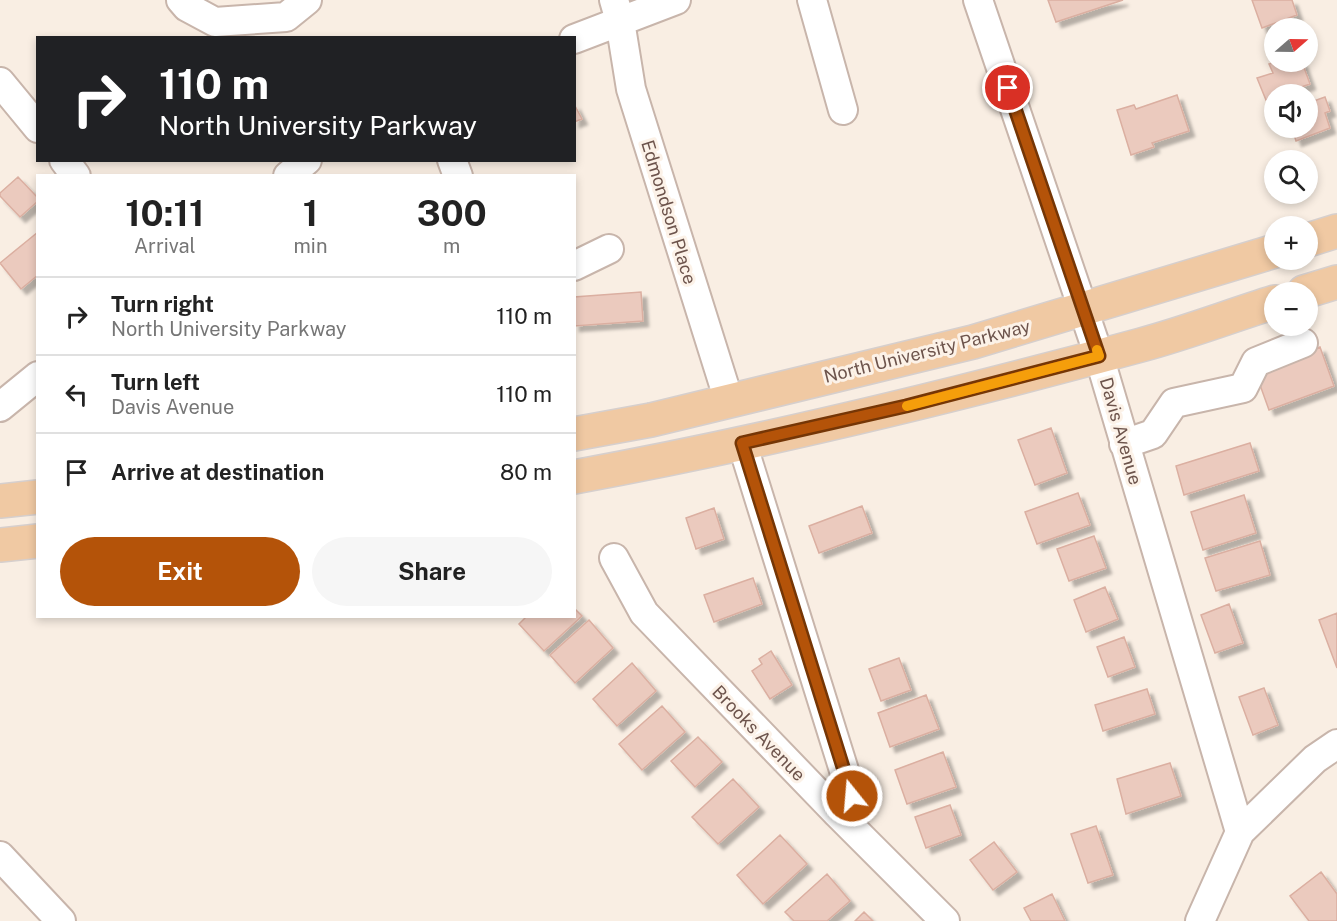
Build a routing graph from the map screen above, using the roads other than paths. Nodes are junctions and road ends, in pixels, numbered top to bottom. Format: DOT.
graph roads {
  1 [pos="182,0"];
  2 [pos="307,0"];
  3 [pos="676,0"];
  4 [pos="812,0"];
  5 [pos="978,0"];
  6 [pos="617,10"];
  7 [pos="576,38"];
  8 [pos="0,82"];
  9 [pos="843,110"];
  10 [pos="36,126"];
  11 [pos="306,162"];
  12 [pos="290,174"];
  13 [pos="1337,231"];
  14 [pos="1318,237"];
  15 [pos="609,249"];
  16 [pos="1264,254"];
  17 [pos="576,265"];
  18 [pos="1337,282"];
  19 [pos="1318,288"];
  20 [pos="1264,306"];
  21 [pos="1083,309"];
  22 [pos="1304,343"];
  23 [pos="1099,356"];
  24 [pos="36,378"];
  25 [pos="729,401"];
  26 [pos="0,407"];
  27 [pos="576,435"];
  28 [pos="742,443"];
  29 [pos="1124,444"];
  30 [pos="576,477"];
  31 [pos="36,497"];
  32 [pos="0,501"];
  33 [pos="36,541"];
  34 [pos="0,545"];
  35 [pos="614,558"];
  36 [pos="1337,744"];
  37 [pos="837,813"];
  38 [pos="1240,832"];
  39 [pos="0,856"];
  40 [pos="61,921"];
  41 [pos="945,921"];
  42 [pos="1200,921"];
  1 -- 2 [label="street"];
  3 -- 6 [label="street"];
  4 -- 9 [label="street"];
  5 -- 21 [label="street, Davis Avenue"];
  6 -- 7 [label="street"];
  6 -- 25 [label="street, Edmondson Place"];
  8 -- 10 [label="street"];
  11 -- 12 [label="street"];
  13 -- 14 [label="main road"];
  15 -- 17 [label="street"];
  16 -- 21 [label="main road, North University Parkway"];
  18 -- 19 [label="main road"];
  20 -- 23 [label="main road"];
  21 -- 23 [label="street, Davis Avenue"];
  21 -- 25 [label="main road, North University Parkway"];
  22 -- 29 [label="street"];
  23 -- 28 [label="main road"];
  23 -- 29 [label="street, Davis Avenue"];
  24 -- 26 [label="street"];
  25 -- 27 [label="main road, North University Parkway"];
  28 -- 30 [label="main road"];
  28 -- 37 [label="street"];
  29 -- 38 [label="street, Davis Avenue"];
  31 -- 32 [label="main road"];
  33 -- 34 [label="main road"];
  35 -- 37 [label="street, Brooks Avenue"];
  36 -- 38 [label="street"];
  37 -- 41 [label="street, Brooks Avenue"];
  38 -- 42 [label="street"];
  39 -- 40 [label="street"];
}
